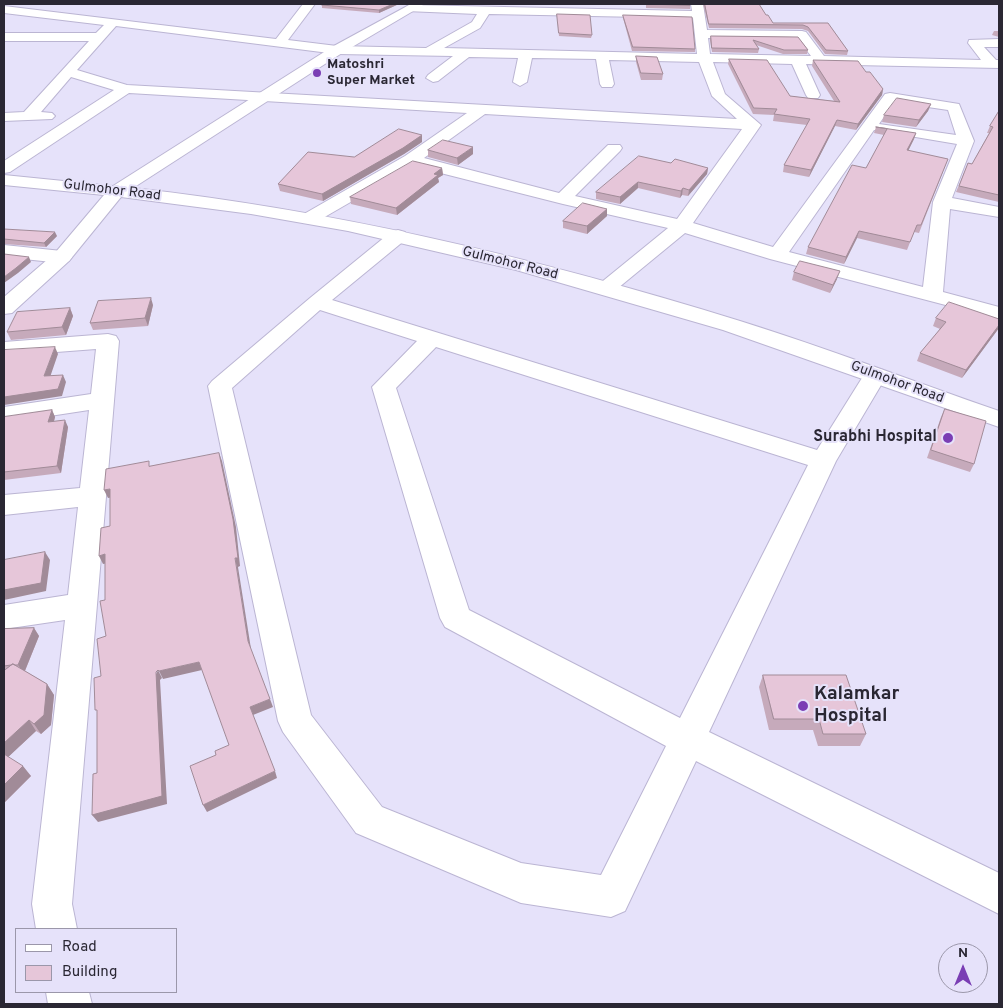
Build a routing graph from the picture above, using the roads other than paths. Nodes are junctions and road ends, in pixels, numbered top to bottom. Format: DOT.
graph roads {
  1 [pos="309,4"];
  2 [pos="415,6"];
  3 [pos="100,7"];
  4 [pos="4,8"];
  5 [pos="584,8"];
  6 [pos="638,9"];
  7 [pos="698,9"];
  8 [pos="486,10"];
  9 [pos="24,11"];
  10 [pos="552,12"];
  11 [pos="75,18"];
  12 [pos="113,22"];
  13 [pos="538,24"];
  14 [pos="4,29"];
  15 [pos="698,32"];
  16 [pos="4,37"];
  17 [pos="100,37"];
  18 [pos="618,40"];
  19 [pos="518,41"];
  20 [pos="280,42"];
  21 [pos="999,44"];
  22 [pos="337,50"];
  23 [pos="429,52"];
  24 [pos="467,52"];
  25 [pos="504,53"];
  26 [pos="526,54"];
  27 [pos="602,55"];
  28 [pos="617,55"];
  29 [pos="704,57"];
  30 [pos="797,59"];
  31 [pos="820,60"];
  32 [pos="966,63"];
  33 [pos="996,64"];
  34 [pos="68,72"];
  35 [pos="433,78"];
  36 [pos="991,79"];
  37 [pos="520,82"];
  38 [pos="607,84"];
  39 [pos="126,89"];
  40 [pos="813,95"];
  41 [pos="262,98"];
  42 [pos="482,109"];
  43 [pos="86,115"];
  44 [pos="28,117"];
  45 [pos="4,118"];
  46 [pos="753,125"];
  47 [pos="869,126"];
  48 [pos="966,141"];
  49 [pos="614,148"];
  50 [pos="411,160"];
  51 [pos="4,168"];
  52 [pos="4,180"];
  53 [pos="118,190"];
  54 [pos="562,199"];
  55 [pos="942,202"];
  56 [pos="999,212"];
  57 [pos="310,218"];
  58 [pos="682,226"];
  59 [pos="398,236"];
  60 [pos="4,251"];
  61 [pos="777,255"];
  62 [pos="62,257"];
  63 [pos="605,289"];
  64 [pos="932,294"];
  65 [pos="317,302"];
  66 [pos="4,308"];
  67 [pos="999,313"];
  68 [pos="432,338"];
  69 [pos="4,349"];
  70 [pos="875,375"];
  71 [pos="102,400"];
  72 [pos="4,416"];
  73 [pos="999,419"];
  74 [pos="824,461"];
  75 [pos="92,496"];
  76 [pos="4,505"];
  77 [pos="82,605"];
  78 [pos="4,617"];
  79 [pos="687,739"];
  80 [pos="999,894"];
  81 [pos="56,928"];
  1 -- 20 [label="street"];
  2 -- 8 [label="street"];
  2 -- 22 [label="street"];
  3 -- 11 [label="street"];
  4 -- 9 [label="street"];
  5 -- 6 [label="street"];
  5 -- 10 [label="street"];
  6 -- 7 [label="street"];
  7 -- 15 [label="street"];
  8 -- 10 [label="street"];
  8 -- 23 [label="street"];
  9 -- 11 [label="street"];
  9 -- 14 [label="street"];
  10 -- 13 [label="street"];
  11 -- 12 [label="street"];
  12 -- 17 [label="street"];
  12 -- 20 [label="street"];
  15 -- 29 [label="street"];
  15 -- 31 [label="street"];
  16 -- 17 [label="street"];
  17 -- 34 [label="street"];
  18 -- 28 [label="street"];
  19 -- 25 [label="street"];
  20 -- 22 [label="street"];
  21 -- 33 [label="street"];
  22 -- 23 [label="street"];
  22 -- 41 [label="street"];
  23 -- 24 [label="street"];
  24 -- 25 [label="street"];
  24 -- 35 [label="street"];
  25 -- 26 [label="street"];
  26 -- 27 [label="street"];
  26 -- 37 [label="street"];
  27 -- 28 [label="street"];
  27 -- 38 [label="street"];
  28 -- 29 [label="street"];
  29 -- 30 [label="street"];
  29 -- 46 [label="street"];
  30 -- 31 [label="street"];
  30 -- 40 [label="street"];
  31 -- 32 [label="street"];
  32 -- 33 [label="street"];
  32 -- 36 [label="street"];
  34 -- 39 [label="street"];
  34 -- 44 [label="street"];
  39 -- 41 [label="street"];
  39 -- 43 [label="street"];
  41 -- 42 [label="street"];
  41 -- 53 [label="street"];
  42 -- 46 [label="street"];
  42 -- 50 [label="street"];
  43 -- 44 [label="street"];
  43 -- 51 [label="street"];
  44 -- 45 [label="street"];
  46 -- 58 [label="street"];
  47 -- 48 [label="street"];
  47 -- 48 [label="street"];
  47 -- 61 [label="street"];
  48 -- 55 [label="street"];
  49 -- 54 [label="street"];
  50 -- 54 [label="street"];
  50 -- 57 [label="street"];
  52 -- 53 [label="street, Gulmohor Road"];
  53 -- 57 [label="street, Gulmohor Road"];
  53 -- 62 [label="street"];
  54 -- 58 [label="street"];
  55 -- 56 [label="street"];
  55 -- 64 [label="street"];
  57 -- 59 [label="street, Gulmohor Road"];
  58 -- 61 [label="street"];
  58 -- 63 [label="street"];
  59 -- 63 [label="street, Gulmohor Road"];
  59 -- 65 [label="street"];
  60 -- 62 [label="street"];
  61 -- 64 [label="street"];
  62 -- 66 [label="street"];
  63 -- 70 [label="street, Gulmohor Road"];
  64 -- 67 [label="street"];
  65 -- 68 [label="street"];
  65 -- 79 [label="street"];
  68 -- 74 [label="street"];
  68 -- 79 [label="street"];
  69 -- 71 [label="street"];
  70 -- 73 [label="street, Gulmohor Road"];
  70 -- 74 [label="street"];
  71 -- 72 [label="street"];
  71 -- 75 [label="street"];
  74 -- 79 [label="street"];
  75 -- 76 [label="street"];
  75 -- 77 [label="street"];
  77 -- 78 [label="street"];
  77 -- 81 [label="street"];
  79 -- 80 [label="street"];
}
